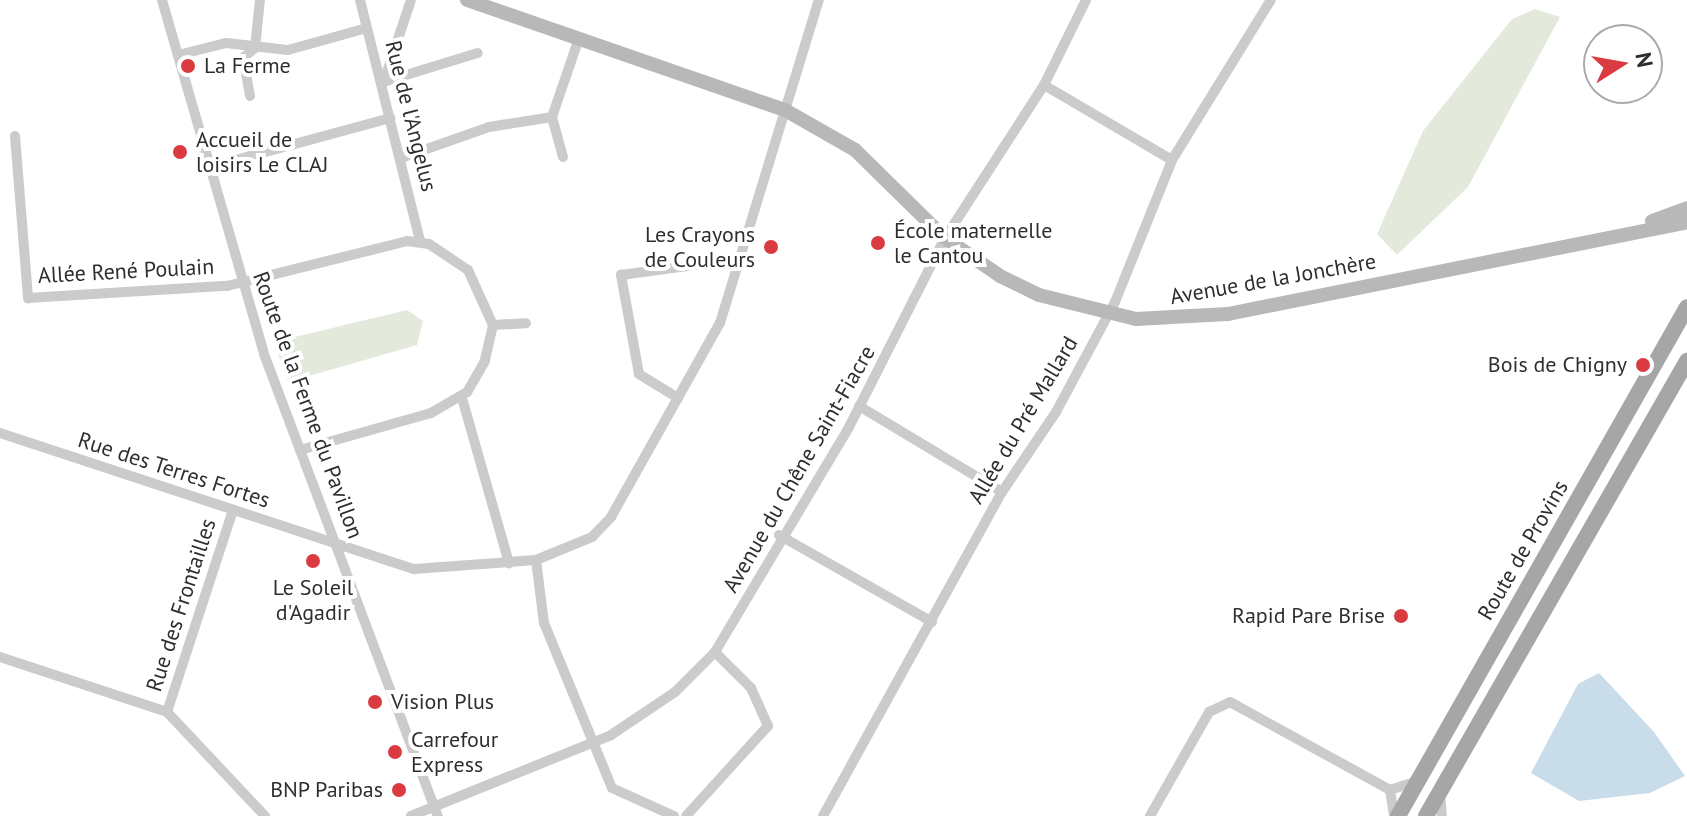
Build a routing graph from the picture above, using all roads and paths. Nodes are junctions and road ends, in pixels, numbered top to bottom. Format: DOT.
graph roads {
  1 [pos="162,0"];
  2 [pos="260,0"];
  3 [pos="360,0"];
  4 [pos="411,0"];
  5 [pos="467,0"];
  6 [pos="819,0"];
  7 [pos="1086,0"];
  8 [pos="1265,2"];
  9 [pos="367,28"];
  10 [pos="579,38"];
  11 [pos="255,48"];
  12 [pos="478,53"];
  13 [pos="178,55"];
  14 [pos="383,82"];
  15 [pos="1044,85"];
  16 [pos="250,96"];
  17 [pos="785,110"];
  18 [pos="552,117"];
  19 [pos="390,118"];
  20 [pos="15,136"];
  21 [pos="563,157"];
  22 [pos="401,158"];
  23 [pos="1172,160"];
  24 [pos="210,167"];
  25 [pos="1687,208"];
  26 [pos="1687,222"];
  27 [pos="1638,229"];
  28 [pos="945,238"];
  29 [pos="420,241"];
  30 [pos="739,259"];
  31 [pos="242,282"];
  32 [pos="1687,307"];
  33 [pos="1109,314"];
  34 [pos="526,323"];
  35 [pos="493,325"];
  36 [pos="1687,361"];
  37 [pos="462,398"];
  38 [pos="678,398"];
  39 [pos="859,406"];
  40 [pos="0,433"];
  41 [pos="300,450"];
  42 [pos="1002,492"];
  43 [pos="233,510"];
  44 [pos="779,535"];
  45 [pos="336,541"];
  46 [pos="536,560"];
  47 [pos="509,563"];
  48 [pos="932,622"];
  49 [pos="715,652"];
  50 [pos="0,657"];
  51 [pos="167,712"];
  52 [pos="593,743"];
  53 [pos="1418,781"];
  54 [pos="1390,790"];
  55 [pos="1439,792"];
  56 [pos="436,812"];
  57 [pos="265,816"];
  58 [pos="411,816"];
  59 [pos="674,816"];
  60 [pos="686,816"];
  61 [pos="823,816"];
  62 [pos="1150,816"];
  63 [pos="1396,816"];
  64 [pos="1426,816"];
  65 [pos="1442,816"];
  1 -- 13 [label="street, Route de la Ferme du Pavillon"];
  2 -- 11 [label="street"];
  3 -- 9 [label="street, Rue de l'Angelus"];
  4 -- 14 [label="street"];
  5 -- 10 [label="main road, Avenue de la Jonchère"];
  6 -- 17 [label="street, Rue des Terres Fortes"];
  7 -- 15 [label="street, Avenue du Chêne Saint-Fiacre"];
  8 -- 23 [label="street, Allée du Pré Mallard"];
  9 -- 11 [label="street"];
  9 -- 14 [label="street, Rue de l'Angelus"];
  10 -- 17 [label="main road, Avenue de la Jonchère"];
  10 -- 18 [label="street"];
  11 -- 13 [label="street"];
  11 -- 16 [label="street"];
  12 -- 14 [label="street"];
  13 -- 24 [label="street, Route de la Ferme du Pavillon"];
  14 -- 19 [label="street, Rue de l'Angelus"];
  15 -- 23 [label="street"];
  15 -- 28 [label="street, Avenue du Chêne Saint-Fiacre"];
  17 -- 28 [label="main road, Avenue de la Jonchère"];
  17 -- 30 [label="street, Rue des Terres Fortes"];
  18 -- 21 [label="street"];
  18 -- 22 [label="street"];
  19 -- 22 [label="street, Rue de l'Angelus"];
  19 -- 24 [label="street"];
  20 -- 31 [label="street, Allée René Poulain"];
  22 -- 29 [label="street, Rue de l'Angelus"];
  23 -- 33 [label="street, Allée du Pré Mallard"];
  24 -- 31 [label="street, Route de la Ferme du Pavillon"];
  25 -- 27 [label="main road"];
  26 -- 27 [label="main road"];
  27 -- 33 [label="main road, Avenue de la Jonchère"];
  28 -- 33 [label="main road, Avenue de la Jonchère"];
  28 -- 39 [label="street, Avenue du Chêne Saint-Fiacre"];
  29 -- 31 [label="street"];
  29 -- 35 [label="street"];
  30 -- 38 [label="street, Rue des Terres Fortes"];
  30 -- 38 [label="street"];
  31 -- 41 [label="street, Route de la Ferme du Pavillon"];
  32 -- 53 [label="main road, Route de Provins"];
  33 -- 42 [label="street, Allée du Pré Mallard"];
  34 -- 35 [label="street"];
  35 -- 37 [label="street"];
  36 -- 55 [label="main road"];
  37 -- 41 [label="street"];
  37 -- 47 [label="street"];
  38 -- 46 [label="street, Rue des Terres Fortes"];
  39 -- 42 [label="street"];
  39 -- 44 [label="street, Avenue du Chêne Saint-Fiacre"];
  40 -- 43 [label="street, Rue des Terres Fortes"];
  41 -- 45 [label="street, Route de la Ferme du Pavillon"];
  42 -- 48 [label="street, Allée du Pré Mallard"];
  43 -- 45 [label="street, Rue des Terres Fortes"];
  43 -- 51 [label="street, Rue des Frontailles"];
  44 -- 48 [label="street"];
  44 -- 49 [label="street, Avenue du Chêne Saint-Fiacre"];
  45 -- 47 [label="street, Rue des Terres Fortes"];
  45 -- 56 [label="street, Route de la Ferme du Pavillon"];
  46 -- 47 [label="street, Rue des Terres Fortes"];
  46 -- 52 [label="street"];
  48 -- 61 [label="street, Allée du Pré Mallard"];
  49 -- 52 [label="street, Avenue du Chêne Saint-Fiacre"];
  49 -- 60 [label="street"];
  50 -- 51 [label="street"];
  51 -- 57 [label="street"];
  52 -- 56 [label="street, Avenue du Chêne Saint-Fiacre"];
  52 -- 59 [label="street"];
  53 -- 54 [label="street"];
  53 -- 63 [label="main road, Route de Provins"];
  54 -- 62 [label="street"];
  54 -- 63 [label="street"];
  55 -- 64 [label="main road"];
  55 -- 65 [label="street"];
  56 -- 58 [label="street, Avenue du Chêne Saint-Fiacre"];
}
